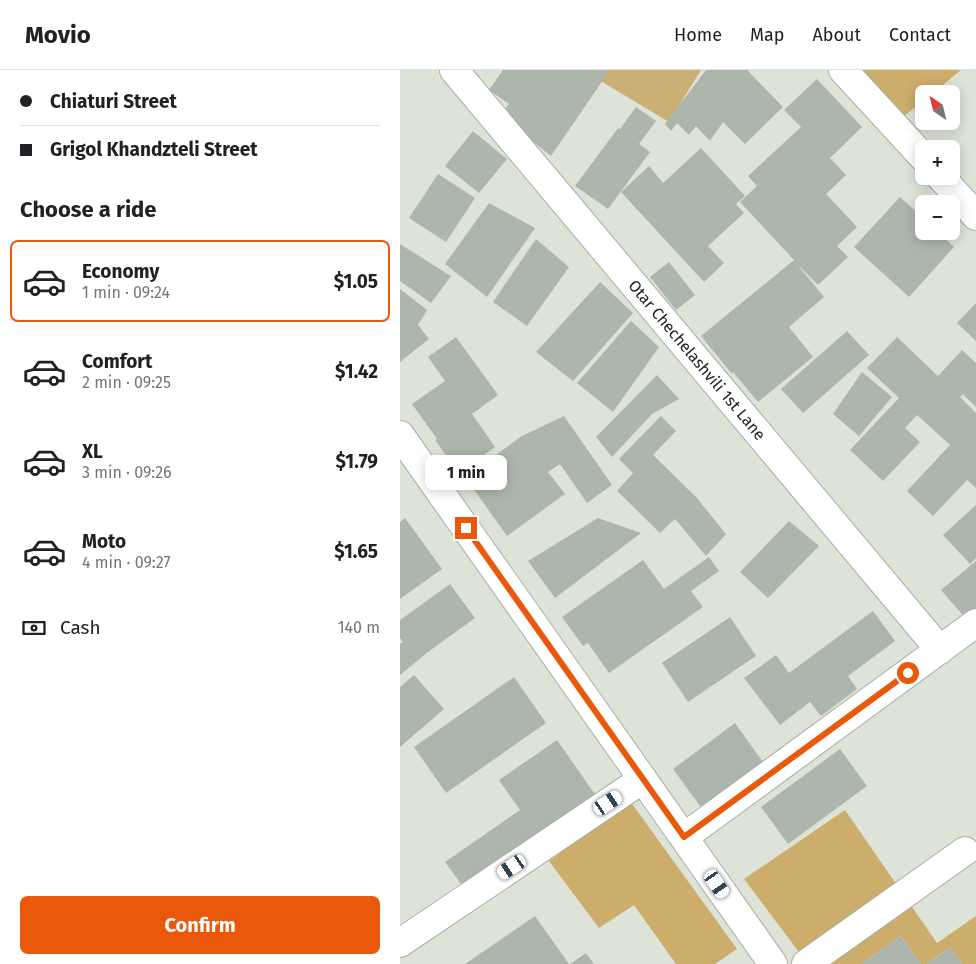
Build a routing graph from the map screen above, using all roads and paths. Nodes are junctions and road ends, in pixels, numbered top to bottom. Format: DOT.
graph roads {
  1 [pos="454,70"];
  2 [pos="843,70"];
  3 [pos="915,148"];
  4 [pos="948,185"];
  5 [pos="976,216"];
  6 [pos="400,435"];
  7 [pos="976,623"];
  8 [pos="940,650"];
  9 [pos="643,779"];
  10 [pos="684,837"];
  11 [pos="965,851"];
  12 [pos="400,942"];
  13 [pos="773,964"];
  14 [pos="806,964"];
  1 -- 8 [label="street, Otar Chechelashvili 1st Lane"];
  2 -- 3 [label="street"];
  4 -- 5 [label="street"];
  6 -- 9 [label="street"];
  7 -- 8 [label="street"];
  8 -- 10 [label="street"];
  9 -- 10 [label="street"];
  9 -- 12 [label="street"];
  10 -- 13 [label="street"];
  11 -- 14 [label="street"];
}
